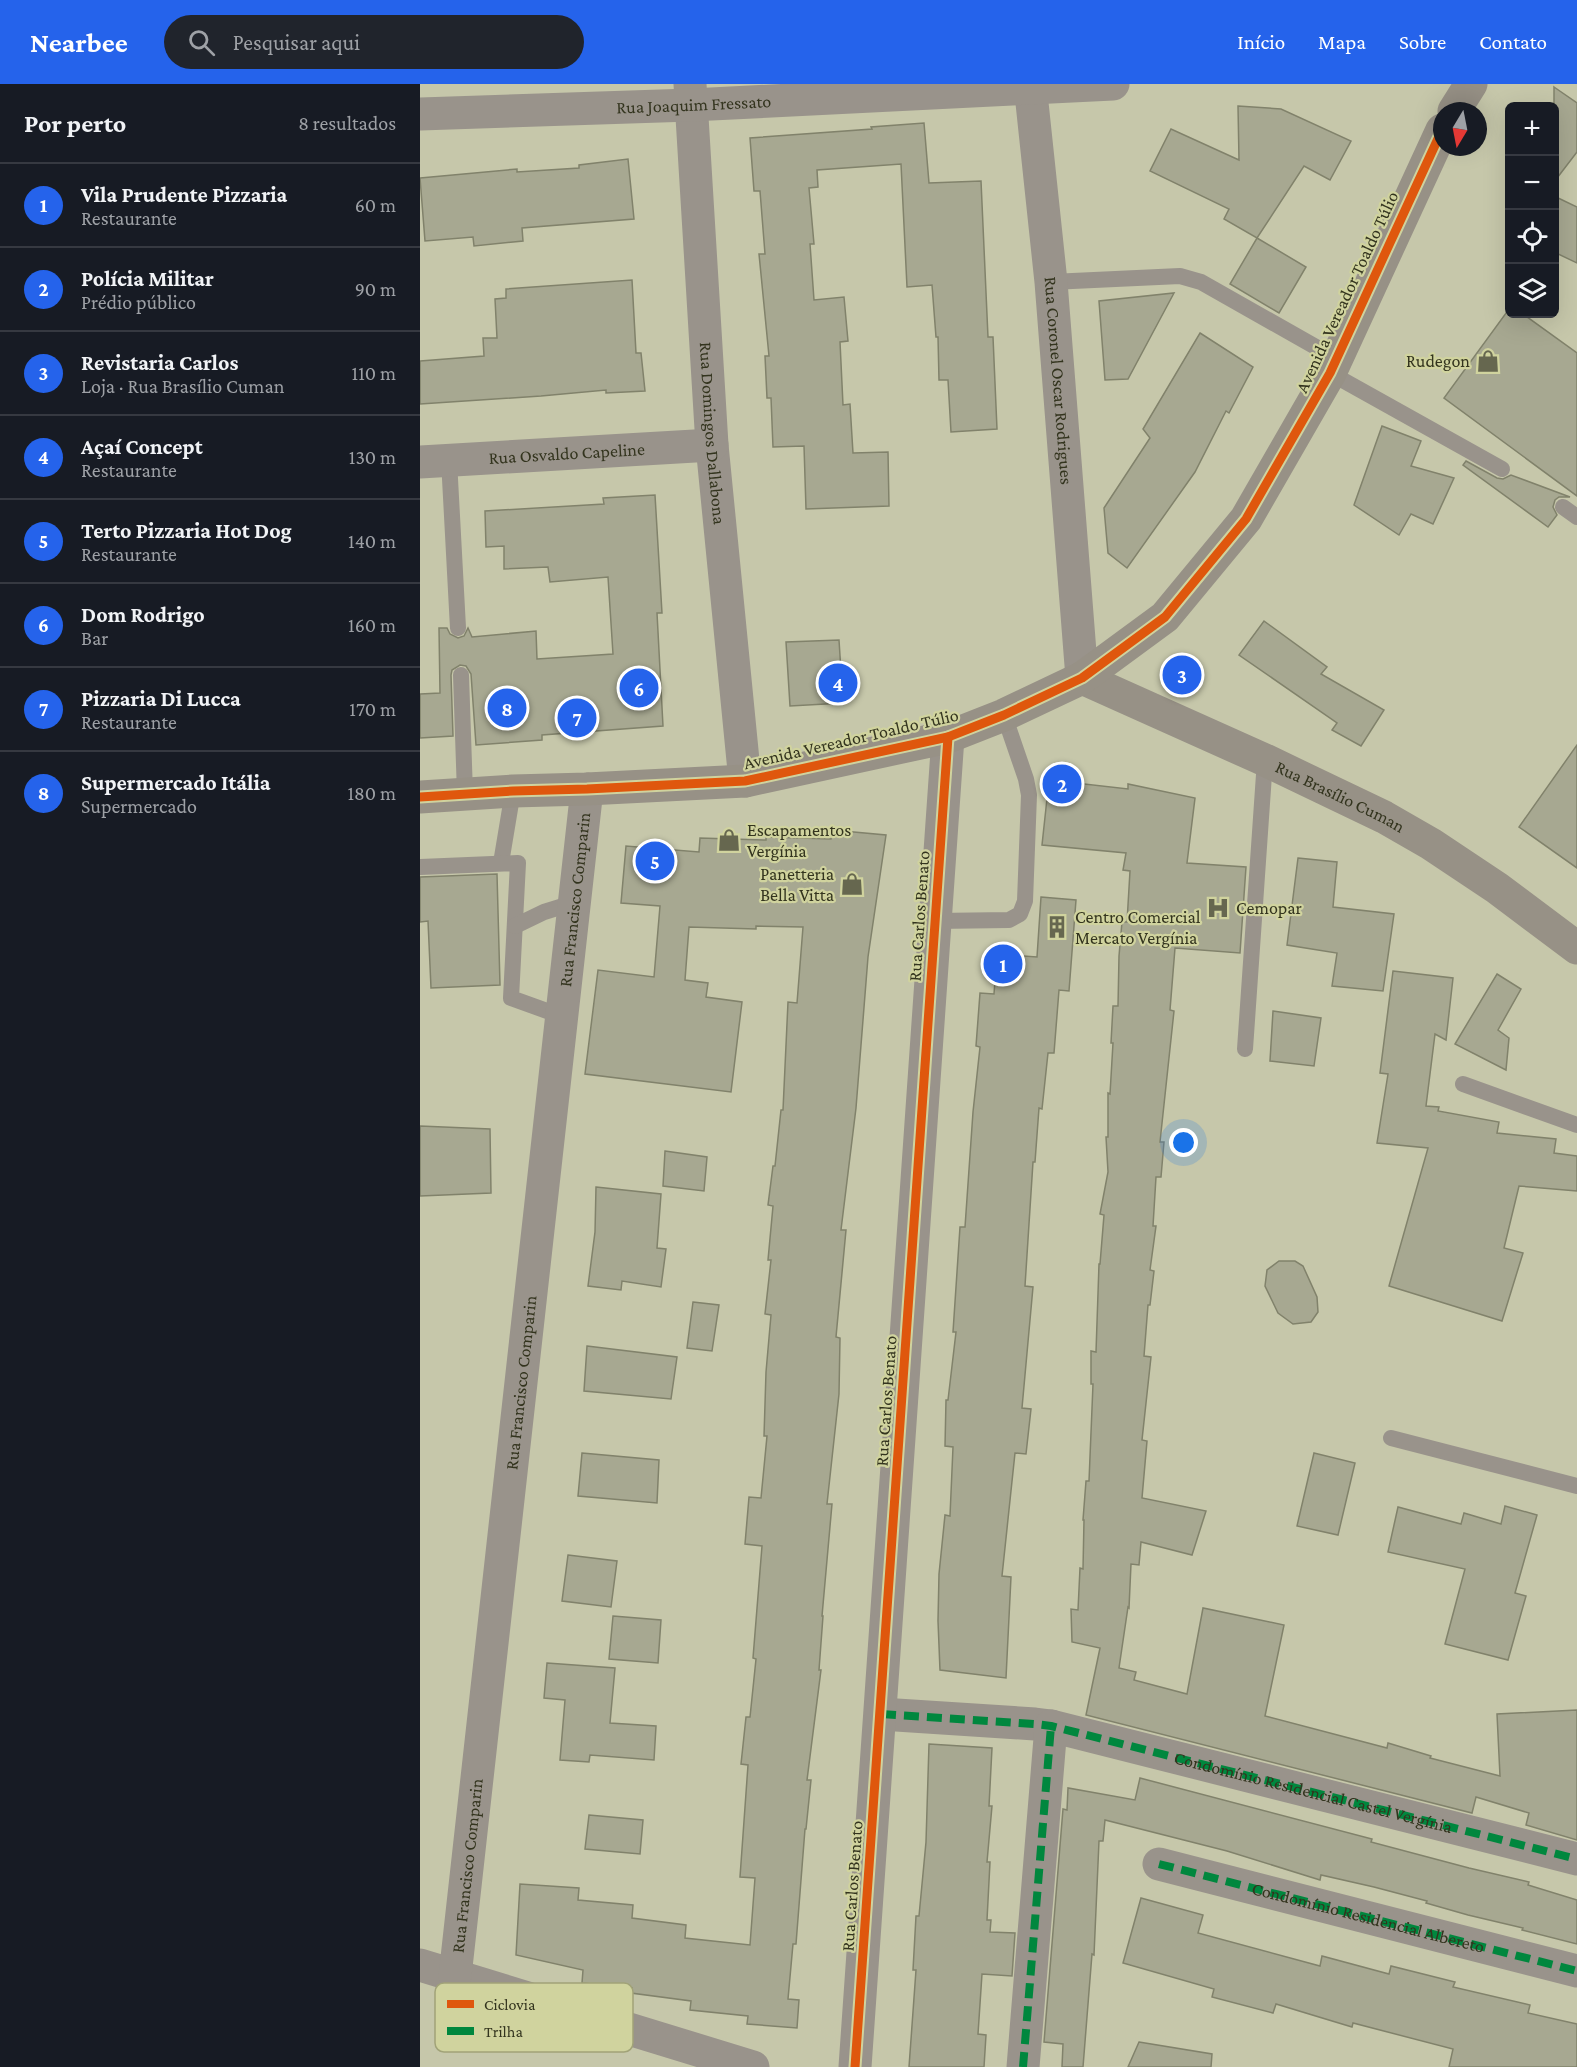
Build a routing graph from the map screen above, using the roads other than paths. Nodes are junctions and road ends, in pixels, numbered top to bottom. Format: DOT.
graph roads {
  1 [pos="1113,84"];
  2 [pos="1471,84"];
  3 [pos="1030,86"];
  4 [pos="690,95"];
  5 [pos="1460,102"];
  6 [pos="420,114"];
  7 [pos="1433,150"];
  8 [pos="1051,282"];
  9 [pos="1334,366"];
  10 [pos="712,445"];
  11 [pos="434,461"];
  12 [pos="1502,469"];
  13 [pos="458,628"];
  14 [pos="461,675"];
  15 [pos="1082,678"];
  16 [pos="1004,715"];
  17 [pos="948,737"];
  18 [pos="1265,760"];
  19 [pos="745,781"];
  20 [pos="587,789"];
  21 [pos="513,790"];
  22 [pos="465,794"];
  23 [pos="420,797"];
  24 [pos="501,863"];
  25 [pos="420,867"];
  26 [pos="573,903"];
  27 [pos="935,921"];
  28 [pos="515,926"];
  29 [pos="1573,937"];
  30 [pos="561,1016"];
  31 [pos="1245,1049"];
  32 [pos="1463,1084"];
  33 [pos="1577,1125"];
  34 [pos="1391,1438"];
  35 [pos="1577,1486"];
  36 [pos="881,1714"];
  37 [pos="1051,1726"];
  38 [pos="1577,1859"];
  39 [pos="1159,1864"];
  40 [pos="420,1965"];
  41 [pos="1577,1971"];
  42 [pos="455,1976"];
  43 [pos="478,1983"];
  44 [pos="633,2030"];
  45 [pos="753,2067"];
  46 [pos="855,2067"];
  47 [pos="1023,2067"];
  1 -- 3 [label="street, Rua Joaquim Fressato"];
  2 -- 5 [label="main road"];
  3 -- 4 [label="street, Rua Joaquim Fressato"];
  3 -- 8 [label="street, Rua Coronel Oscar Rodrigues"];
  4 -- 6 [label="street, Rua Joaquim Fressato"];
  4 -- 10 [label="street, Rua Domingos Dallabona"];
  7 -- 9 [label="main road, Avenida Vereador Toaldo Túlio"];
  8 -- 9 [label="lane"];
  8 -- 15 [label="street, Rua Coronel Oscar Rodrigues"];
  9 -- 12 [label="lane"];
  9 -- 15 [label="main road, Avenida Vereador Toaldo Túlio"];
  10 -- 11 [label="street, Rua Osvaldo Capeline"];
  10 -- 19 [label="street, Rua Domingos Dallabona"];
  11 -- 13 [label="lane"];
  14 -- 22 [label="lane"];
  15 -- 16 [label="main road, Avenida Vereador Toaldo Túlio"];
  15 -- 18 [label="main road, Rua Brasílio Cuman"];
  16 -- 17 [label="main road, Avenida Vereador Toaldo Túlio"];
  16 -- 27 [label="lane"];
  17 -- 19 [label="main road, Avenida Vereador Toaldo Túlio"];
  17 -- 27 [label="street, Rua Carlos Benato"];
  18 -- 29 [label="main road, Rua Brasílio Cuman"];
  18 -- 31 [label="lane"];
  19 -- 20 [label="main road, Avenida Vereador Toaldo Túlio"];
  20 -- 21 [label="main road, Avenida Vereador Toaldo Túlio"];
  20 -- 26 [label="street, Rua Francisco Comparin"];
  21 -- 22 [label="main road, Avenida Vereador Toaldo Túlio"];
  21 -- 24 [label="lane"];
  22 -- 23 [label="main road, Avenida Vereador Toaldo Túlio"];
  24 -- 25 [label="lane"];
  24 -- 28 [label="lane"];
  26 -- 28 [label="lane"];
  26 -- 30 [label="street, Rua Francisco Comparin"];
  27 -- 36 [label="street, Rua Carlos Benato"];
  28 -- 30 [label="lane"];
  30 -- 42 [label="street, Rua Francisco Comparin"];
  32 -- 33 [label="lane"];
  34 -- 35 [label="lane"];
  36 -- 37 [label="street, Condomínio Residencial Castel Vergínia"];
  36 -- 46 [label="street, Rua Carlos Benato"];
  37 -- 38 [label="street, Condomínio Residencial Castel Vergínia"];
  37 -- 47 [label="street"];
  39 -- 41 [label="street, Condomínio Residencial Albereto"];
  40 -- 42 [label="street"];
  42 -- 43 [label="street"];
  44 -- 45 [label="street"];
}
